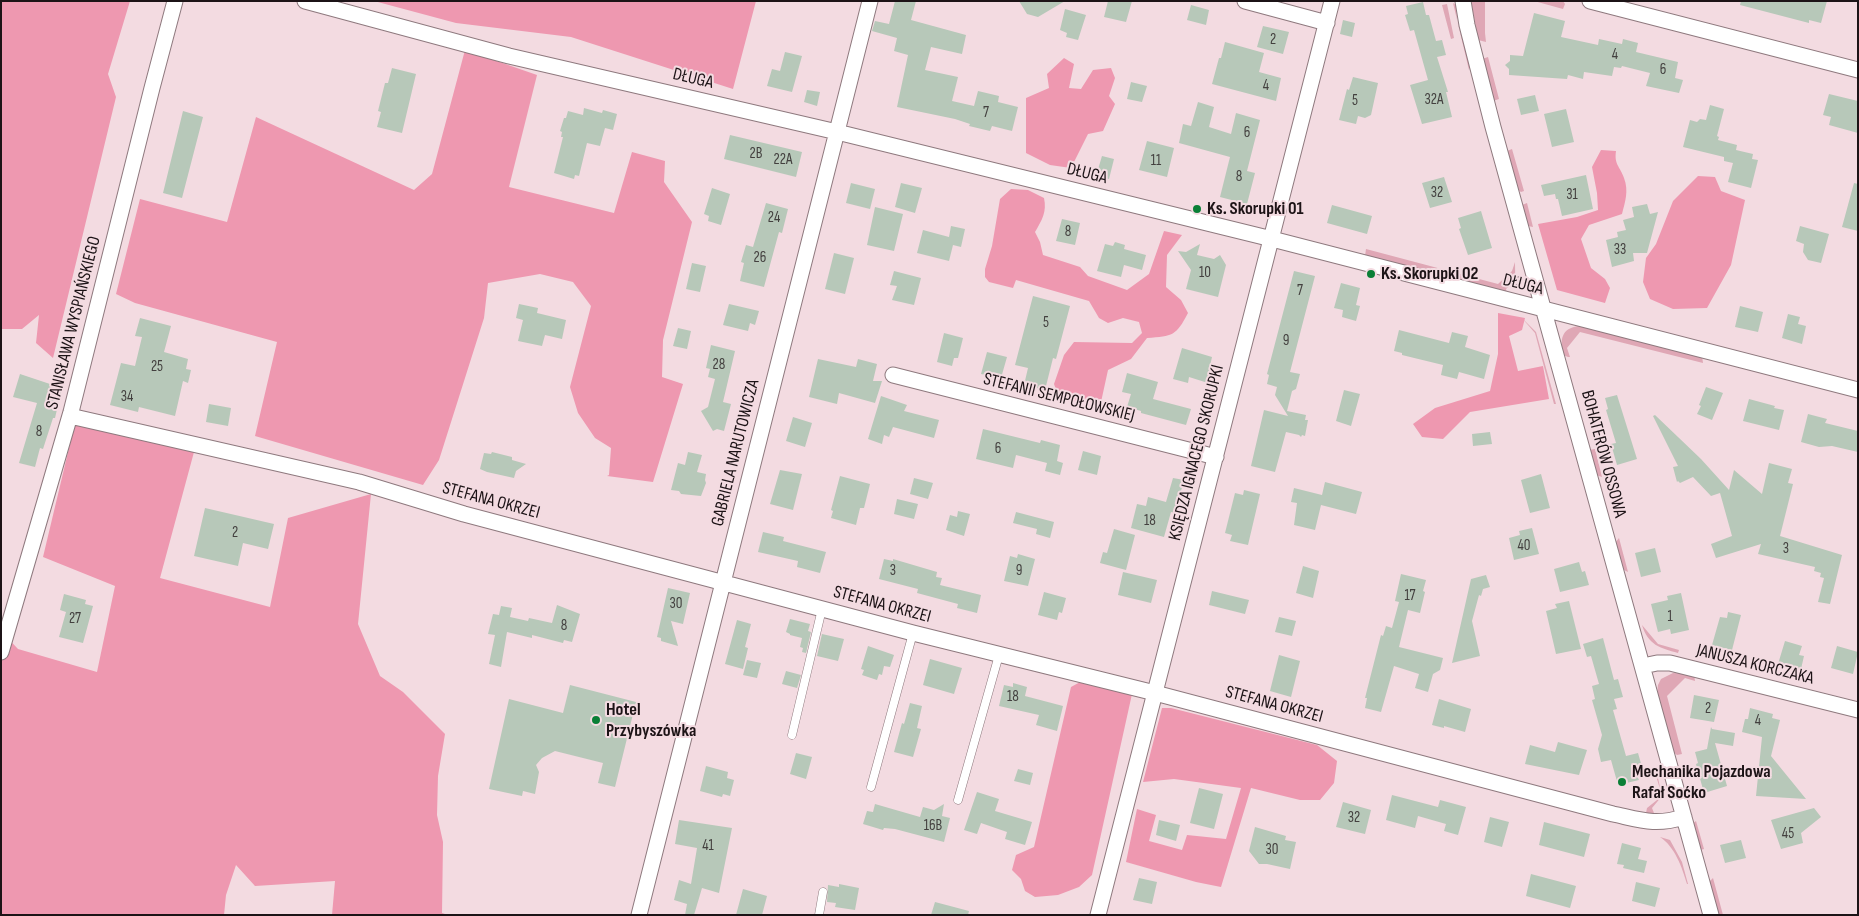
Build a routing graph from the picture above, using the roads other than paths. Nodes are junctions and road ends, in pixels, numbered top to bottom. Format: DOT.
graph roads {
  1 [pos="175,1"];
  2 [pos="305,1"];
  3 [pos="870,1"];
  4 [pos="1244,1"];
  5 [pos="1332,1"];
  6 [pos="1463,1"];
  7 [pos="1590,1"];
  8 [pos="1327,23"];
  9 [pos="1858,70"];
  10 [pos="837,132"];
  11 [pos="1272,239"];
  12 [pos="1544,310"];
  13 [pos="893,375"];
  14 [pos="1858,390"];
  15 [pos="70,416"];
  16 [pos="1216,457"];
  17 [pos="723,581"];
  18 [pos="822,608"];
  19 [pos="913,633"];
  20 [pos="1,652"];
  21 [pos="999,655"];
  22 [pos="1643,666"];
  23 [pos="1155,693"];
  24 [pos="1858,710"];
  25 [pos="792,735"];
  26 [pos="872,787"];
  27 [pos="958,800"];
  28 [pos="1684,817"];
  29 [pos="823,892"];
  30 [pos="639,915"];
  31 [pos="818,915"];
  32 [pos="1098,915"];
  33 [pos="1711,915"];
  1 -- 15 [label="street, STANISŁAWA WYSPIAŃSKIEGO"];
  2 -- 10 [label="street, DŁUGA"];
  3 -- 10 [label="street, GABRIELA NARUTOWICZA"];
  4 -- 8 [label="street"];
  5 -- 8 [label="street, KSIĘDZA IGNACEGO SKORUPKI"];
  6 -- 12 [label="street, BOHATERÓW OSSOWA"];
  7 -- 9 [label="street"];
  8 -- 11 [label="street, KSIĘDZA IGNACEGO SKORUPKI"];
  10 -- 11 [label="street, DŁUGA"];
  10 -- 17 [label="street, GABRIELA NARUTOWICZA"];
  11 -- 12 [label="street, DŁUGA"];
  11 -- 16 [label="street, KSIĘDZA IGNACEGO SKORUPKI"];
  12 -- 14 [label="street, DŁUGA"];
  12 -- 22 [label="street, BOHATERÓW OSSOWA"];
  13 -- 16 [label="street, STEFANII SEMPOŁOWSKIEJ"];
  15 -- 17 [label="street, STEFANA OKRZEI"];
  15 -- 20 [label="street, STANISŁAWA WYSPIAŃSKIEGO"];
  16 -- 23 [label="street, KSIĘDZA IGNACEGO SKORUPKI"];
  17 -- 18 [label="street, STEFANA OKRZEI"];
  17 -- 30 [label="street, GABRIELA NARUTOWICZA"];
  18 -- 19 [label="street, STEFANA OKRZEI"];
  18 -- 25 [label="lane"];
  19 -- 21 [label="street, STEFANA OKRZEI"];
  19 -- 26 [label="lane"];
  21 -- 23 [label="street, STEFANA OKRZEI"];
  21 -- 27 [label="lane"];
  22 -- 24 [label="street, JANUSZA KORCZAKA"];
  22 -- 28 [label="street, BOHATERÓW OSSOWA"];
  23 -- 28 [label="street, STEFANA OKRZEI"];
  23 -- 32 [label="street, KSIĘDZA IGNACEGO SKORUPKI"];
  28 -- 33 [label="street, BOHATERÓW OSSOWA"];
  29 -- 31 [label="lane"];
}
